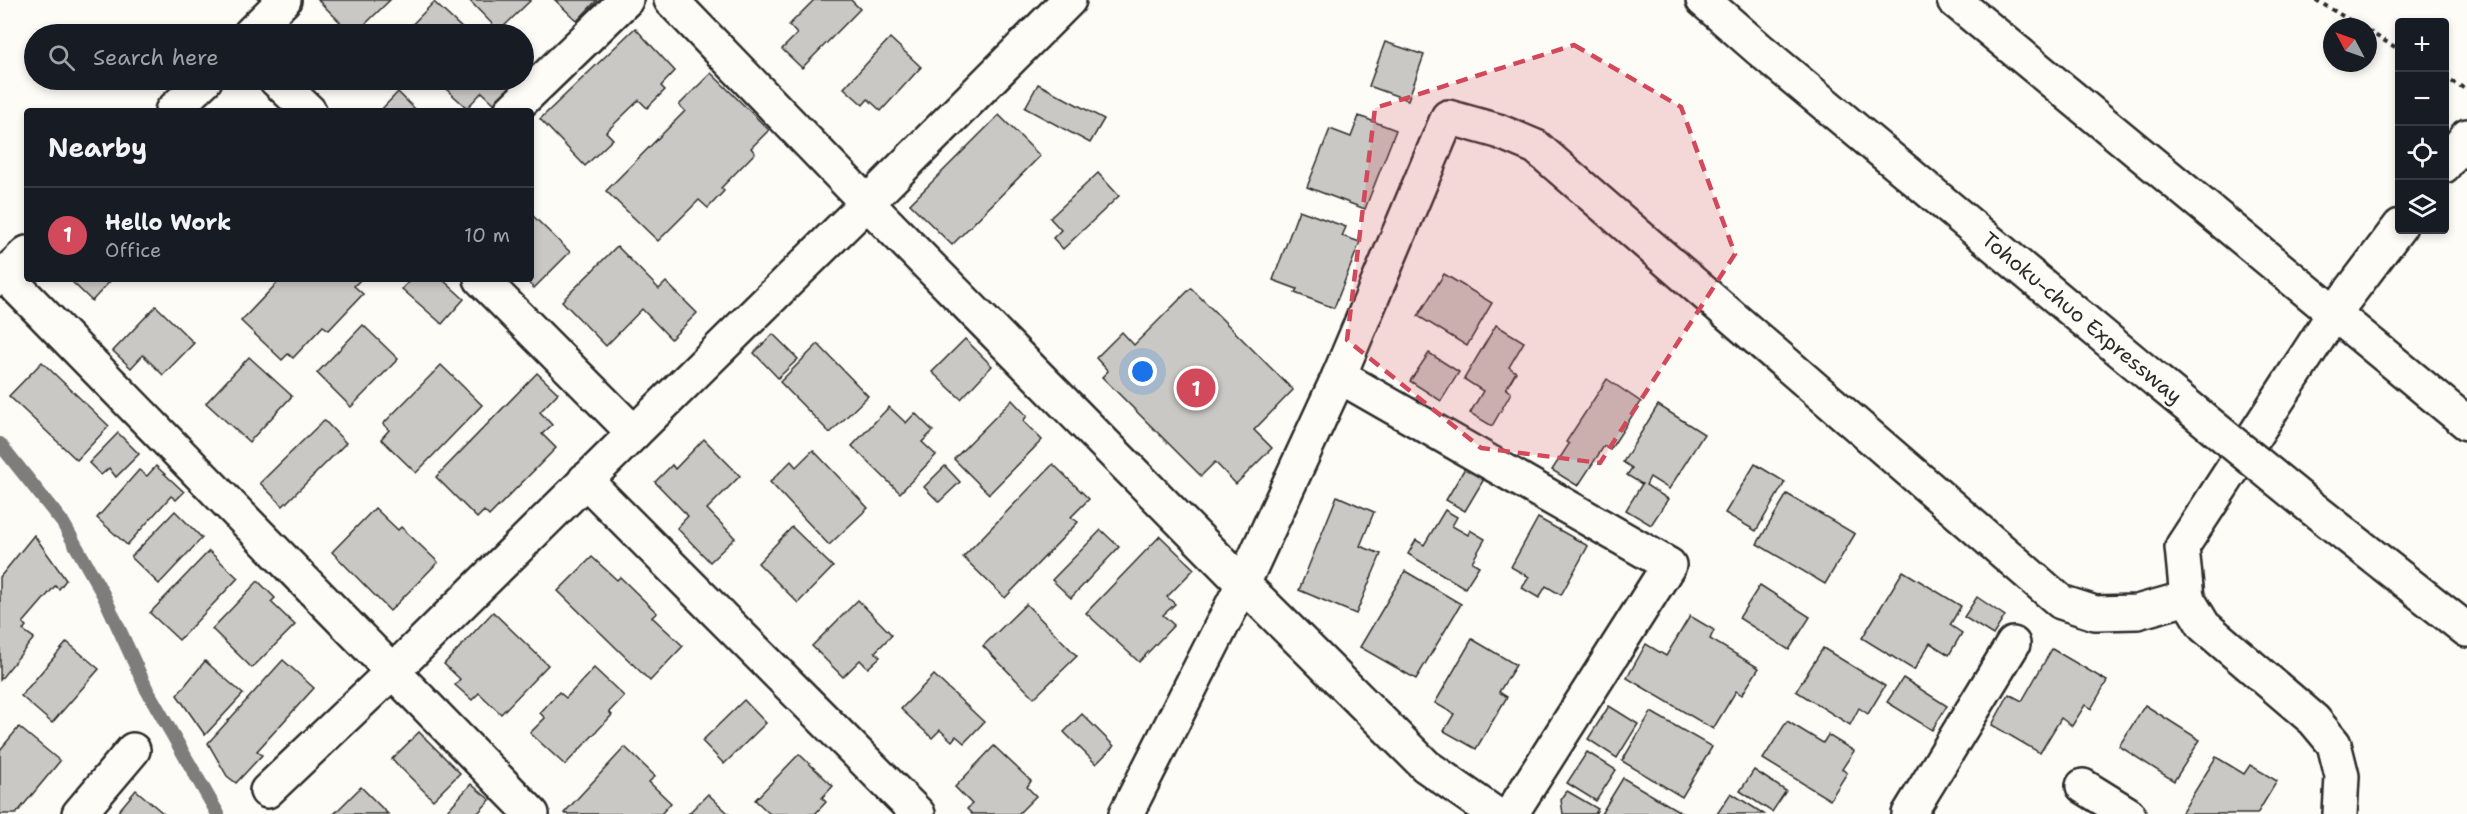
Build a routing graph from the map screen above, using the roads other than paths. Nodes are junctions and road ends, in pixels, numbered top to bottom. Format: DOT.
graph roads {
  1 [pos="284,0"];
  2 [pos="626,0"];
  3 [pos="671,0"];
  4 [pos="1068,0"];
  5 [pos="1703,0"];
  6 [pos="1954,0"];
  7 [pos="260,24"];
  8 [pos="534,89"];
  9 [pos="194,90"];
  10 [pos="287,90"];
  11 [pos="533,90"];
  12 [pos="175,108"];
  13 [pos="306,108"];
  14 [pos="514,108"];
  15 [pos="2467,136"];
  16 [pos="2449,161"];
  17 [pos="867,203"];
  18 [pos="2395,233"];
  19 [pos="11,269"];
  20 [pos="484,282"];
  21 [pos="2335,312"];
  22 [pos="1340,376"];
  23 [pos="2467,423"];
  24 [pos="634,433"];
  25 [pos="585,480"];
  26 [pos="1243,584"];
  27 [pos="2187,598"];
  28 [pos="2467,630"];
  29 [pos="2013,644"];
  30 [pos="394,670"];
  31 [pos="132,750"];
  32 [pos="2083,786"];
  33 [pos="267,791"];
  34 [pos="79,814"];
  35 [pos="532,814"];
  36 [pos="918,814"];
  37 [pos="1126,814"];
  38 [pos="1495,814"];
  39 [pos="1511,814"];
  40 [pos="1909,814"];
  41 [pos="2128,814"];
  42 [pos="2340,814"];
  1 -- 7 [label="main road"];
  2 -- 8 [label="main road"];
  3 -- 17 [label="main road"];
  4 -- 17 [label="main road"];
  5 -- 28 [label="main road, Tohoku-chuo Expressway, bridge"];
  6 -- 21 [label="main road"];
  9 -- 12 [label="main road"];
  10 -- 13 [label="main road"];
  11 -- 14 [label="main road"];
  15 -- 16 [label="main road"];
  17 -- 24 [label="main road"];
  17 -- 26 [label="main road"];
  18 -- 21 [label="main road"];
  19 -- 30 [label="main road"];
  20 -- 24 [label="main road"];
  21 -- 23 [label="main road"];
  21 -- 27 [label="main road"];
  22 -- 26 [label="main road"];
  22 -- 27 [label="main road"];
  22 -- 39 [label="main road"];
  24 -- 25 [label="main road"];
  25 -- 30 [label="main road"];
  25 -- 36 [label="main road"];
  26 -- 37 [label="main road"];
  26 -- 38 [label="main road"];
  27 -- 42 [label="main road"];
  29 -- 40 [label="main road"];
  30 -- 33 [label="main road"];
  30 -- 35 [label="main road"];
  31 -- 34 [label="main road"];
  32 -- 41 [label="main road"];
}
